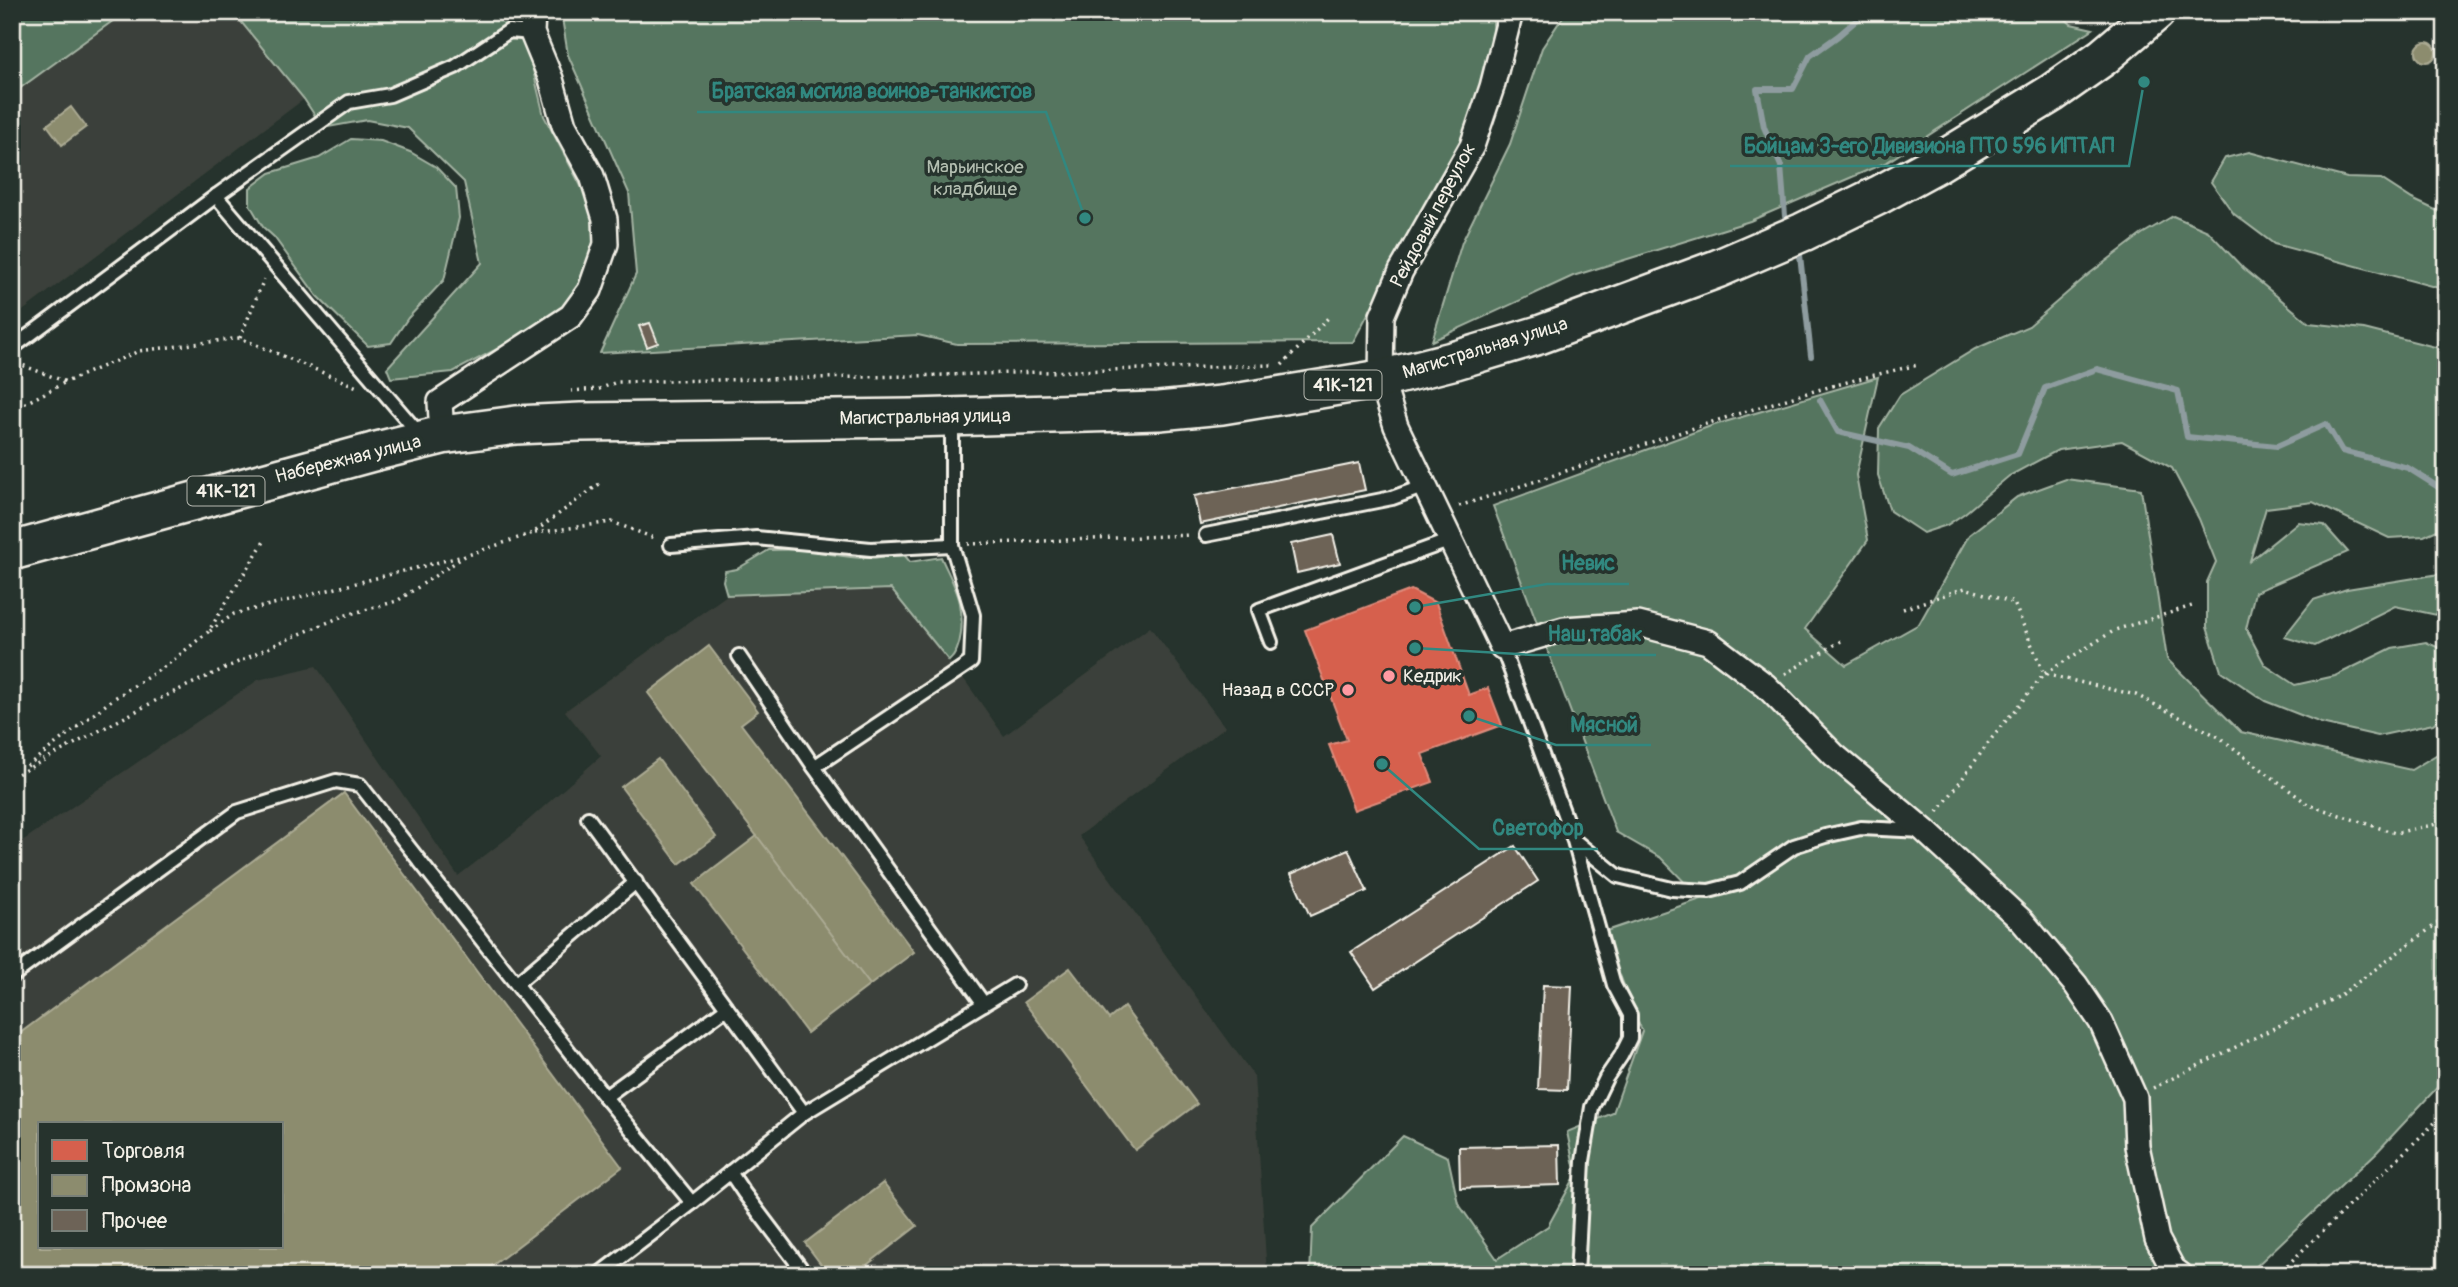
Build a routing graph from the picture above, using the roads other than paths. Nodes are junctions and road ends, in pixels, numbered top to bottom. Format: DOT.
graph roads {
  1 [pos="2146,14"];
  2 [pos="1508,17"];
  3 [pos="533,22"];
  4 [pos="216,195"];
  5 [pos="12,348"];
  6 [pos="1381,379"];
  7 [pos="952,417"];
  8 [pos="433,437"];
  9 [pos="1425,486"];
  10 [pos="1206,535"];
  11 [pos="1451,540"];
  12 [pos="671,545"];
  13 [pos="952,545"];
  14 [pos="12,551"];
  15 [pos="1271,642"];
  16 [pos="1502,647"];
  17 [pos="739,656"];
  18 [pos="814,767"];
  19 [pos="588,818"];
  20 [pos="1924,831"];
  21 [pos="1574,841"];
  22 [pos="636,882"];
  23 [pos="12,976"];
  24 [pos="517,983"];
  25 [pos="1015,985"];
  26 [pos="984,1004"];
  27 [pos="727,1008"];
  28 [pos="605,1097"];
  29 [pos="804,1113"];
  30 [pos="730,1172"];
  31 [pos="692,1203"];
  32 [pos="598,1275"];
  33 [pos="806,1275"];
  34 [pos="1577,1275"];
  35 [pos="2181,1275"];
  1 -- 6 [label="main road, Магистральная улица / 41К-121"];
  2 -- 6 [label="street, Рейдовый переулок"];
  3 -- 4 [label="lane"];
  3 -- 8 [label="street"];
  4 -- 5 [label="lane"];
  4 -- 8 [label="lane"];
  6 -- 7 [label="main road, Магистральная улица / 41К-121"];
  6 -- 9 [label="street, Рейдовый переулок"];
  7 -- 8 [label="main road, Магистральная улица / 41К-121"];
  7 -- 13 [label="lane"];
  8 -- 14 [label="main road, Набережная улица / 41К-121"];
  9 -- 10 [label="lane"];
  9 -- 11 [label="street, Рейдовый переулок"];
  11 -- 15 [label="lane"];
  11 -- 16 [label="street, Рейдовый переулок"];
  12 -- 13 [label="lane"];
  13 -- 18 [label="lane"];
  16 -- 20 [label="street"];
  16 -- 21 [label="lane"];
  17 -- 18 [label="lane"];
  18 -- 26 [label="lane"];
  19 -- 22 [label="lane"];
  20 -- 21 [label="lane"];
  20 -- 35 [label="street"];
  21 -- 34 [label="lane"];
  22 -- 24 [label="lane"];
  22 -- 27 [label="lane"];
  23 -- 24 [label="lane"];
  24 -- 28 [label="lane"];
  25 -- 26 [label="lane"];
  26 -- 29 [label="lane"];
  27 -- 28 [label="lane"];
  27 -- 29 [label="lane"];
  28 -- 31 [label="lane"];
  29 -- 30 [label="lane"];
  30 -- 31 [label="lane"];
  30 -- 33 [label="lane"];
  31 -- 32 [label="lane"];
}
